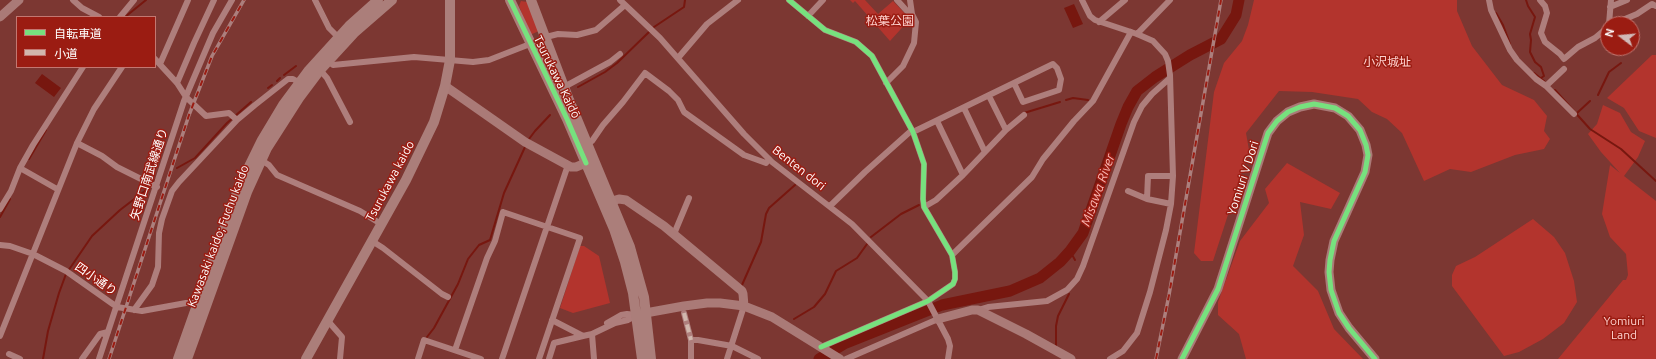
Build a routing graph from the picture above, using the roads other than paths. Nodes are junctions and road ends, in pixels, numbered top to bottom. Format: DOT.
graph roads {
  1 [pos="19,0"];
  2 [pos="73,0"];
  3 [pos="134,0"];
  4 [pos="188,0"];
  5 [pos="214,0"];
  6 [pos="232,0"];
  7 [pos="315,0"];
  8 [pos="392,0"];
  9 [pos="450,0"];
  10 [pos="510,0"];
  11 [pos="519,0"];
  12 [pos="620,0"];
  13 [pos="738,0"];
  14 [pos="789,0"];
  15 [pos="822,0"];
  16 [pos="897,0"];
  17 [pos="910,0"];
  18 [pos="1082,0"];
  19 [pos="1125,0"];
  20 [pos="1170,0"];
  21 [pos="1489,0"];
  22 [pos="1540,0"];
  23 [pos="1627,0"];
  24 [pos="531,2"];
  25 [pos="377,3"];
  26 [pos="1611,3"];
  27 [pos="625,5"];
  28 [pos="1656,6"];
  29 [pos="912,14"];
  30 [pos="97,16"];
  31 [pos="121,16"];
  32 [pos="808,16"];
  33 [pos="1610,16"];
  34 [pos="1632,16"];
  35 [pos="0,17"];
  36 [pos="1099,22"];
  37 [pos="1134,33"];
  38 [pos="1600,34"];
  39 [pos="338,37"];
  40 [pos="546,37"];
  41 [pos="528,40"];
  42 [pos="620,54"];
  43 [pos="678,58"];
  44 [pos="450,60"];
  45 [pos="328,61"];
  46 [pos="157,62"];
  47 [pos="539,63"];
  48 [pos="82,68"];
  49 [pos="121,68"];
  50 [pos="1564,69"];
  51 [pos="320,70"];
  52 [pos="1170,76"];
  53 [pos="177,83"];
  54 [pos="886,83"];
  55 [pos="1014,83"];
  56 [pos="303,85"];
  57 [pos="445,86"];
  58 [pos="1546,86"];
  59 [pos="564,87"];
  60 [pos="989,96"];
  61 [pos="186,97"];
  62 [pos="964,108"];
  63 [pos="1574,114"];
  64 [pos="1024,115"];
  65 [pos="237,120"];
  66 [pos="937,121"];
  67 [pos="350,122"];
  68 [pos="1006,130"];
  69 [pos="913,131"];
  70 [pos="77,143"];
  71 [pos="587,144"];
  72 [pos="985,152"];
  73 [pos="769,159"];
  74 [pos="261,160"];
  75 [pos="590,161"];
  76 [pos="568,166"];
  77 [pos="22,170"];
  78 [pos="963,175"];
  79 [pos="1174,176"];
  80 [pos="153,186"];
  81 [pos="57,189"];
  82 [pos="1128,192"];
  83 [pos="689,198"];
  84 [pos="1147,199"];
  85 [pos="612,201"];
  86 [pos="1171,204"];
  87 [pos="830,206"];
  88 [pos="924,207"];
  89 [pos="0,209"];
  90 [pos="381,224"];
  91 [pos="548,228"];
  92 [pos="674,234"];
  93 [pos="372,241"];
  94 [pos="0,245"];
  95 [pos="33,254"];
  96 [pos="952,255"];
  97 [pos="448,297"];
  98 [pos="928,301"];
  99 [pos="202,304"];
  100 [pos="744,306"];
  101 [pos="117,307"];
  102 [pos="134,310"];
  103 [pos="978,310"];
  104 [pos="684,313"];
  105 [pos="642,314"];
  106 [pos="938,319"];
  107 [pos="552,320"];
  108 [pos="328,321"];
  109 [pos="108,332"];
  110 [pos="592,334"];
  111 [pos="0,336"];
  112 [pos="583,336"];
  113 [pos="691,340"];
  114 [pos="732,346"];
  115 [pos="822,348"];
  116 [pos="455,350"];
  117 [pos="9,354"];
  118 [pos="20,359"];
  119 [pos="82,359"];
  120 [pos="99,359"];
  121 [pos="178,359"];
  122 [pos="187,359"];
  123 [pos="306,359"];
  124 [pos="340,359"];
  125 [pos="418,359"];
  126 [pos="481,359"];
  127 [pos="502,359"];
  128 [pos="539,359"];
  129 [pos="548,359"];
  130 [pos="594,359"];
  131 [pos="642,359"];
  132 [pos="651,359"];
  133 [pos="691,359"];
  134 [pos="727,359"];
  135 [pos="758,359"];
  136 [pos="842,359"];
  137 [pos="948,359"];
  138 [pos="1071,359"];
  139 [pos="1110,359"];
  140 [pos="1182,359"];
  141 [pos="1375,359"];
  1 -- 35 [label="street"];
  2 -- 30 [label="street"];
  3 -- 31 [label="street"];
  4 -- 46 [label="street"];
  5 -- 53 [label="street"];
  6 -- 61 [label="street, 矢野口南武線通り"];
  7 -- 39 [label="street"];
  8 -- 25 [label="main road, Kawasaki kaido; Fuchu kaido"];
  9 -- 44 [label="main road, Tsurukawa kaido"];
  10 -- 41 [label="main road, Tsurukawa Kaidō"];
  11 -- 41 [label="main road"];
  12 -- 27 [label="street, Benten dori"];
  13 -- 43 [label="street"];
  14 -- 32 [label="street"];
  15 -- 32 [label="street"];
  16 -- 29 [label="street"];
  17 -- 29 [label="street"];
  18 -- 36 [label="street"];
  19 -- 36 [label="street"];
  20 -- 37 [label="street"];
  21 -- 58 [label="street"];
  22 -- 38 [label="street"];
  23 -- 26 [label="street"];
  24 -- 40 [label="main road, Tsurukawa Kaidō"];
  25 -- 39 [label="main road"];
  25 -- 45 [label="main road, Kawasaki kaido; Fuchu kaido"];
  26 -- 33 [label="street"];
  27 -- 40 [label="street"];
  27 -- 43 [label="street, Benten dori"];
  28 -- 34 [label="street"];
  29 -- 54 [label="street"];
  32 -- 54 [label="street"];
  36 -- 37 [label="street"];
  37 -- 52 [label="street"];
  37 -- 96 [label="street"];
  39 -- 56 [label="main road"];
  40 -- 47 [label="main road"];
  40 -- 59 [label="main road, Tsurukawa Kaidō"];
  41 -- 44 [label="street"];
  41 -- 47 [label="main road, Tsurukawa Kaidō"];
  42 -- 59 [label="street"];
  43 -- 73 [label="street, Benten dori"];
  44 -- 45 [label="street"];
  44 -- 57 [label="main road, Tsurukawa kaido"];
  45 -- 51 [label="main road, Kawasaki kaido; Fuchu kaido"];
  46 -- 53 [label="street"];
  47 -- 75 [label="main road, Tsurukawa Kaidō"];
  48 -- 77 [label="street"];
  49 -- 70 [label="street"];
  50 -- 58 [label="street"];
  51 -- 56 [label="main road, Kawasaki kaido; Fuchu kaido"];
  51 -- 67 [label="street"];
  52 -- 79 [label="street"];
  52 -- 103 [label="street"];
  53 -- 61 [label="street"];
  54 -- 69 [label="street"];
  55 -- 55 [label="street"];
  55 -- 60 [label="street"];
  56 -- 65 [label="street"];
  56 -- 74 [label="main road, Kawasaki kaido; Fuchu kaido"];
  56 -- 99 [label="main road"];
  57 -- 76 [label="street"];
  57 -- 90 [label="main road, Tsurukawa kaido"];
  58 -- 63 [label="street"];
  59 -- 71 [label="main road, Tsurukawa Kaidō"];
  60 -- 62 [label="street"];
  60 -- 68 [label="street"];
  61 -- 65 [label="street"];
  61 -- 80 [label="street, 矢野口南武線通り"];
  62 -- 66 [label="street"];
  62 -- 72 [label="street"];
  64 -- 68 [label="street"];
  65 -- 102 [label="street"];
  66 -- 69 [label="street"];
  66 -- 78 [label="street"];
  68 -- 72 [label="street"];
  69 -- 87 [label="street"];
  69 -- 88 [label="street"];
  70 -- 80 [label="street"];
  70 -- 81 [label="street"];
  71 -- 73 [label="street"];
  71 -- 75 [label="main road, Tsurukawa Kaidō"];
  72 -- 78 [label="street"];
  73 -- 87 [label="street, Benten dori"];
  74 -- 90 [label="street"];
  74 -- 99 [label="main road, Kawasaki kaido; Fuchu kaido"];
  75 -- 76 [label="street"];
  75 -- 85 [label="main road, Tsurukawa Kaidō"];
  75 -- 105 [label="main road, Tsurukawa Kaidō"];
  76 -- 91 [label="street"];
  77 -- 81 [label="street"];
  77 -- 89 [label="street"];
  78 -- 88 [label="street"];
  79 -- 84 [label="street"];
  79 -- 86 [label="street"];
  80 -- 101 [label="street, 矢野口南武線通り"];
  81 -- 95 [label="street"];
  82 -- 84 [label="street"];
  83 -- 92 [label="street"];
  84 -- 86 [label="street"];
  85 -- 92 [label="street"];
  85 -- 105 [label="main road, Tsurukawa Kaidō"];
  86 -- 139 [label="street"];
  87 -- 98 [label="street, Benten dori"];
  88 -- 96 [label="street"];
  90 -- 93 [label="main road, Tsurukawa kaido"];
  91 -- 107 [label="street"];
  91 -- 116 [label="street"];
  91 -- 127 [label="street"];
  92 -- 100 [label="street"];
  93 -- 97 [label="street"];
  93 -- 108 [label="main road, Tsurukawa kaido"];
  94 -- 95 [label="street, 四小通り"];
  95 -- 101 [label="street, 四小通り"];
  95 -- 111 [label="street"];
  96 -- 98 [label="street"];
  98 -- 106 [label="street, Benten dori"];
  98 -- 115 [label="street"];
  99 -- 102 [label="street, 四小通り"];
  99 -- 121 [label="main road"];
  99 -- 122 [label="main road, Kawasaki kaido; Fuchu kaido"];
  100 -- 105 [label="street"];
  100 -- 114 [label="street"];
  100 -- 115 [label="street"];
  101 -- 102 [label="street, 四小通り"];
  101 -- 109 [label="street, 矢野口南武線通り"];
  103 -- 106 [label="street"];
  103 -- 138 [label="street"];
  104 -- 113 [label="street"];
  105 -- 110 [label="street"];
  105 -- 131 [label="main road, Tsurukawa Kaidō"];
  105 -- 132 [label="main road, Tsurukawa Kaidō"];
  106 -- 136 [label="street"];
  106 -- 137 [label="street, Benten dori"];
  107 -- 112 [label="street"];
  107 -- 128 [label="street"];
  108 -- 123 [label="main road, Tsurukawa kaido"];
  108 -- 124 [label="street"];
  109 -- 119 [label="street"];
  109 -- 120 [label="street, 矢野口南武線通り"];
  110 -- 112 [label="street"];
  110 -- 130 [label="street"];
  112 -- 129 [label="street"];
  113 -- 114 [label="street"];
  113 -- 133 [label="street"];
  114 -- 134 [label="street"];
  114 -- 135 [label="street"];
  115 -- 136 [label="street"];
  116 -- 125 [label="street"];
  116 -- 126 [label="street"];
  117 -- 118 [label="street"];
  140 -- 141 [label="street, Yomiuri V Dori"];
}
